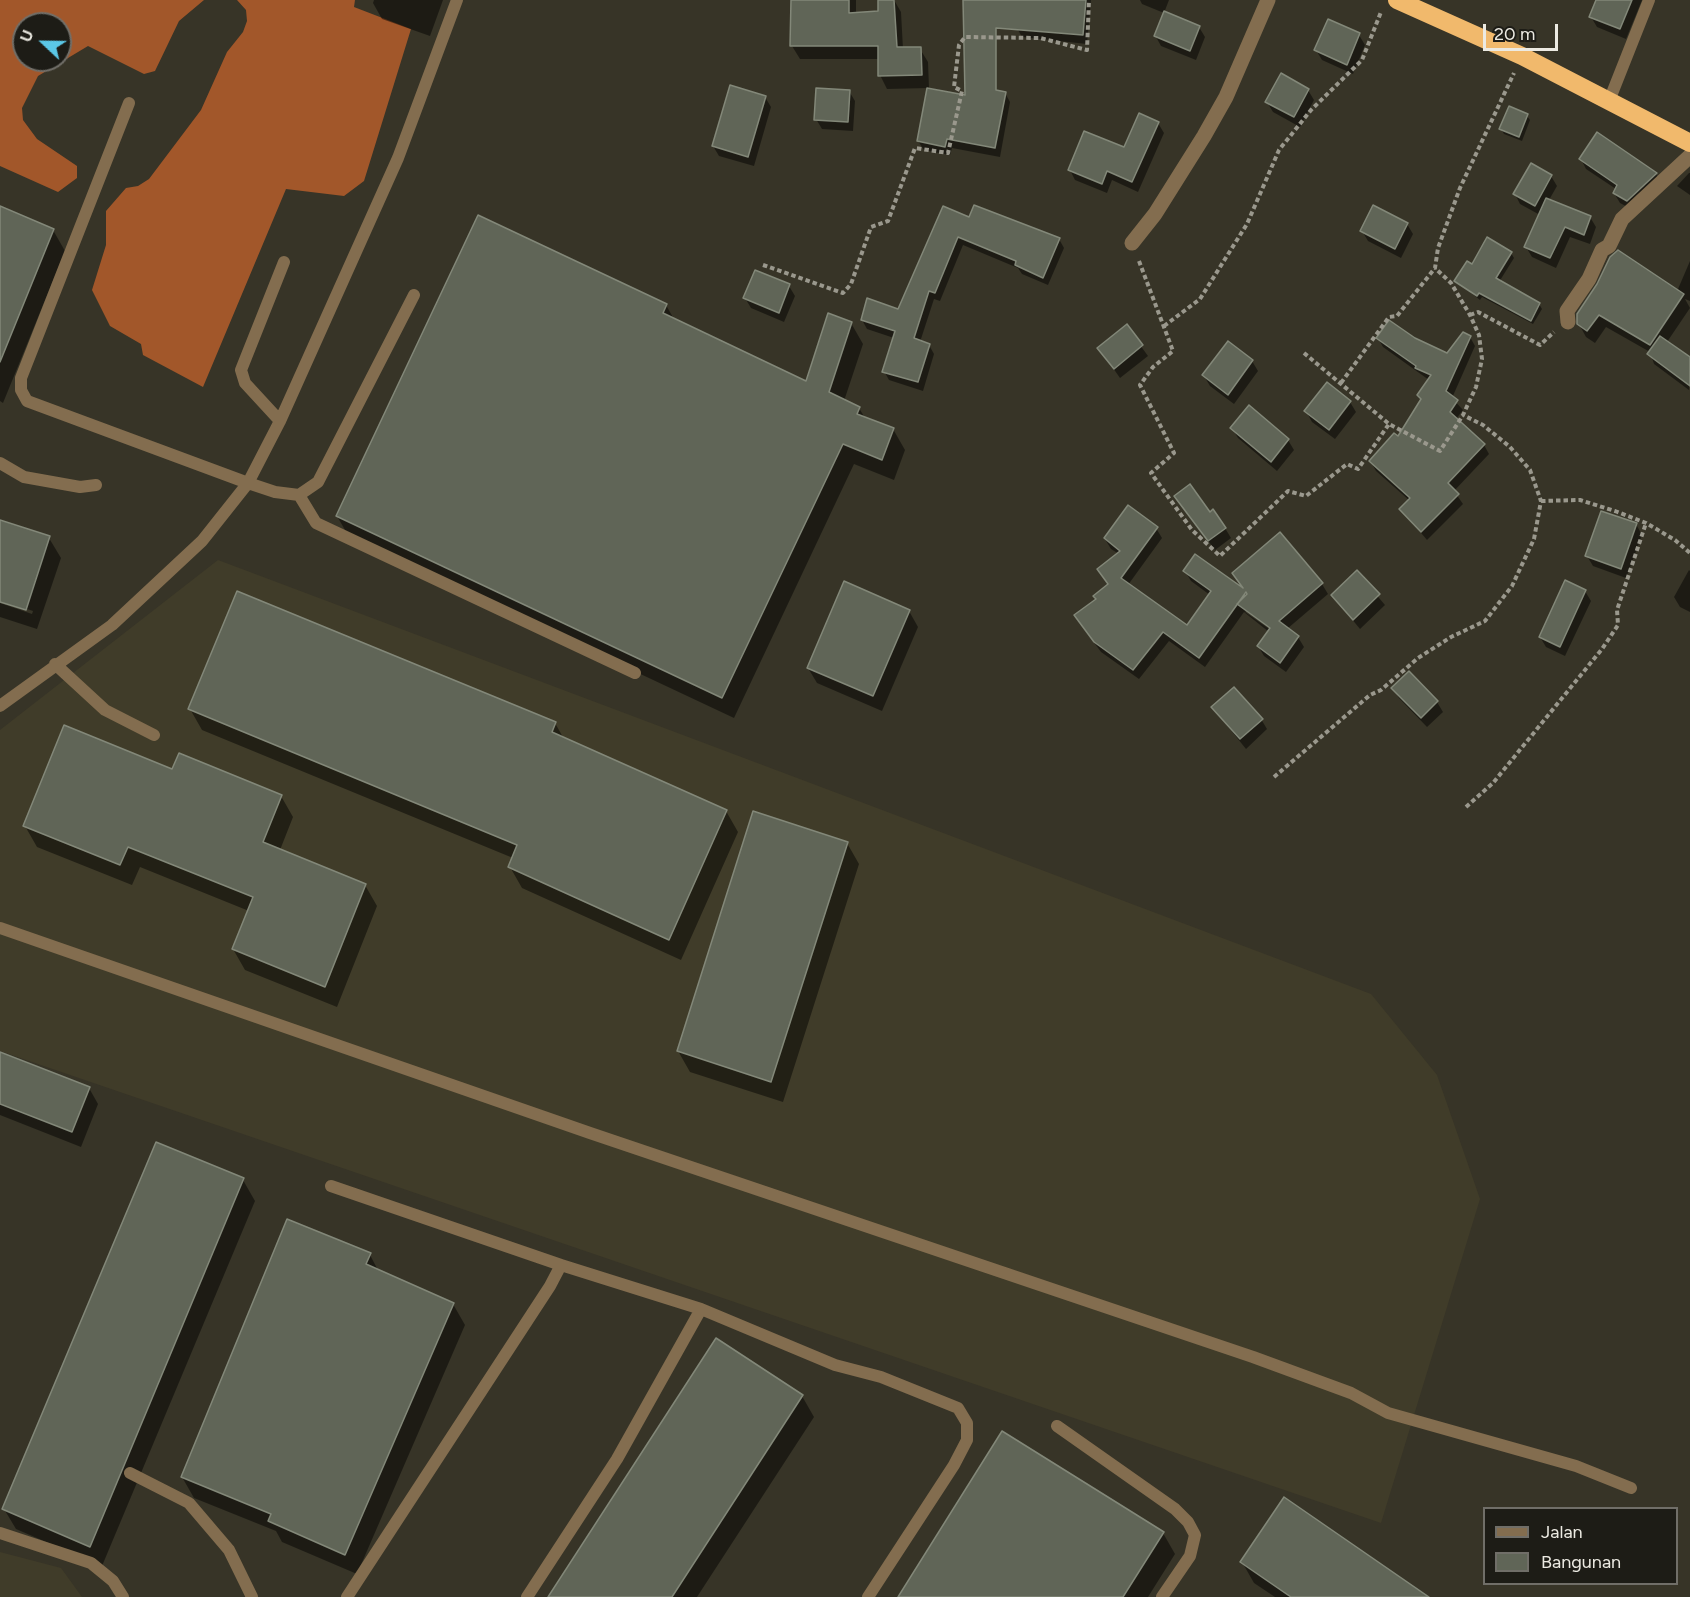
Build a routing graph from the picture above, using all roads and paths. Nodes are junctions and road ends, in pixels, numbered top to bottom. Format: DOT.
graph roads {
  1 [pos="457,0"];
  2 [pos="1089,0"];
  3 [pos="1268,0"];
  4 [pos="1649,0"];
  5 [pos="1389,5"];
  6 [pos="1522,56"];
  7 [pos="1609,101"];
  8 [pos="129,103"];
  9 [pos="1690,143"];
  10 [pos="1690,156"];
  11 [pos="1132,243"];
  12 [pos="284,262"];
  13 [pos="763,265"];
  14 [pos="1435,268"];
  15 [pos="414,295"];
  16 [pos="1470,315"];
  17 [pos="1568,322"];
  18 [pos="1164,326"];
  19 [pos="1304,353"];
  20 [pos="1341,382"];
  21 [pos="1463,416"];
  22 [pos="280,422"];
  23 [pos="1389,424"];
  24 [pos="0,463"];
  25 [pos="248,483"];
  26 [pos="96,485"];
  27 [pos="299,495"];
  28 [pos="1541,501"];
  29 [pos="1646,524"];
  30 [pos="1690,553"];
  31 [pos="55,664"];
  32 [pos="635,673"];
  33 [pos="0,706"];
  34 [pos="154,735"];
  35 [pos="1275,777"];
  36 [pos="1466,807"];
  37 [pos="0,928"];
  38 [pos="331,1186"];
  39 [pos="561,1265"];
  40 [pos="701,1309"];
  41 [pos="1057,1426"];
  42 [pos="130,1473"];
  43 [pos="1631,1488"];
  44 [pos="0,1533"];
  45 [pos="123,1597"];
  46 [pos="252,1597"];
  47 [pos="347,1597"];
  48 [pos="527,1597"];
  49 [pos="868,1597"];
  50 [pos="1162,1597"];
  1 -- 22 [label="lane"];
  2 -- 13 [label="path"];
  3 -- 11 [label="street"];
  4 -- 7 [label="lane"];
  5 -- 6 [label="highway"];
  5 -- 18 [label="path"];
  6 -- 7 [label="highway"];
  6 -- 14 [label="path"];
  7 -- 9 [label="highway"];
  8 -- 25 [label="lane"];
  10 -- 17 [label="street"];
  11 -- 18 [label="path"];
  12 -- 22 [label="lane"];
  14 -- 16 [label="path"];
  14 -- 20 [label="path"];
  15 -- 27 [label="lane"];
  16 -- 17 [label="path"];
  16 -- 21 [label="path"];
  18 -- 23 [label="path"];
  19 -- 20 [label="path"];
  20 -- 23 [label="path"];
  21 -- 23 [label="path"];
  21 -- 28 [label="path"];
  22 -- 25 [label="lane"];
  24 -- 26 [label="lane"];
  25 -- 27 [label="lane"];
  25 -- 31 [label="lane"];
  27 -- 32 [label="lane"];
  28 -- 29 [label="path"];
  28 -- 35 [label="path"];
  29 -- 30 [label="path"];
  29 -- 36 [label="path"];
  31 -- 33 [label="lane"];
  31 -- 34 [label="lane"];
  37 -- 43 [label="lane"];
  38 -- 39 [label="lane"];
  39 -- 40 [label="lane"];
  39 -- 47 [label="lane"];
  40 -- 48 [label="lane"];
  40 -- 49 [label="lane"];
  41 -- 50 [label="lane"];
  42 -- 46 [label="lane"];
  44 -- 45 [label="lane"];
}
